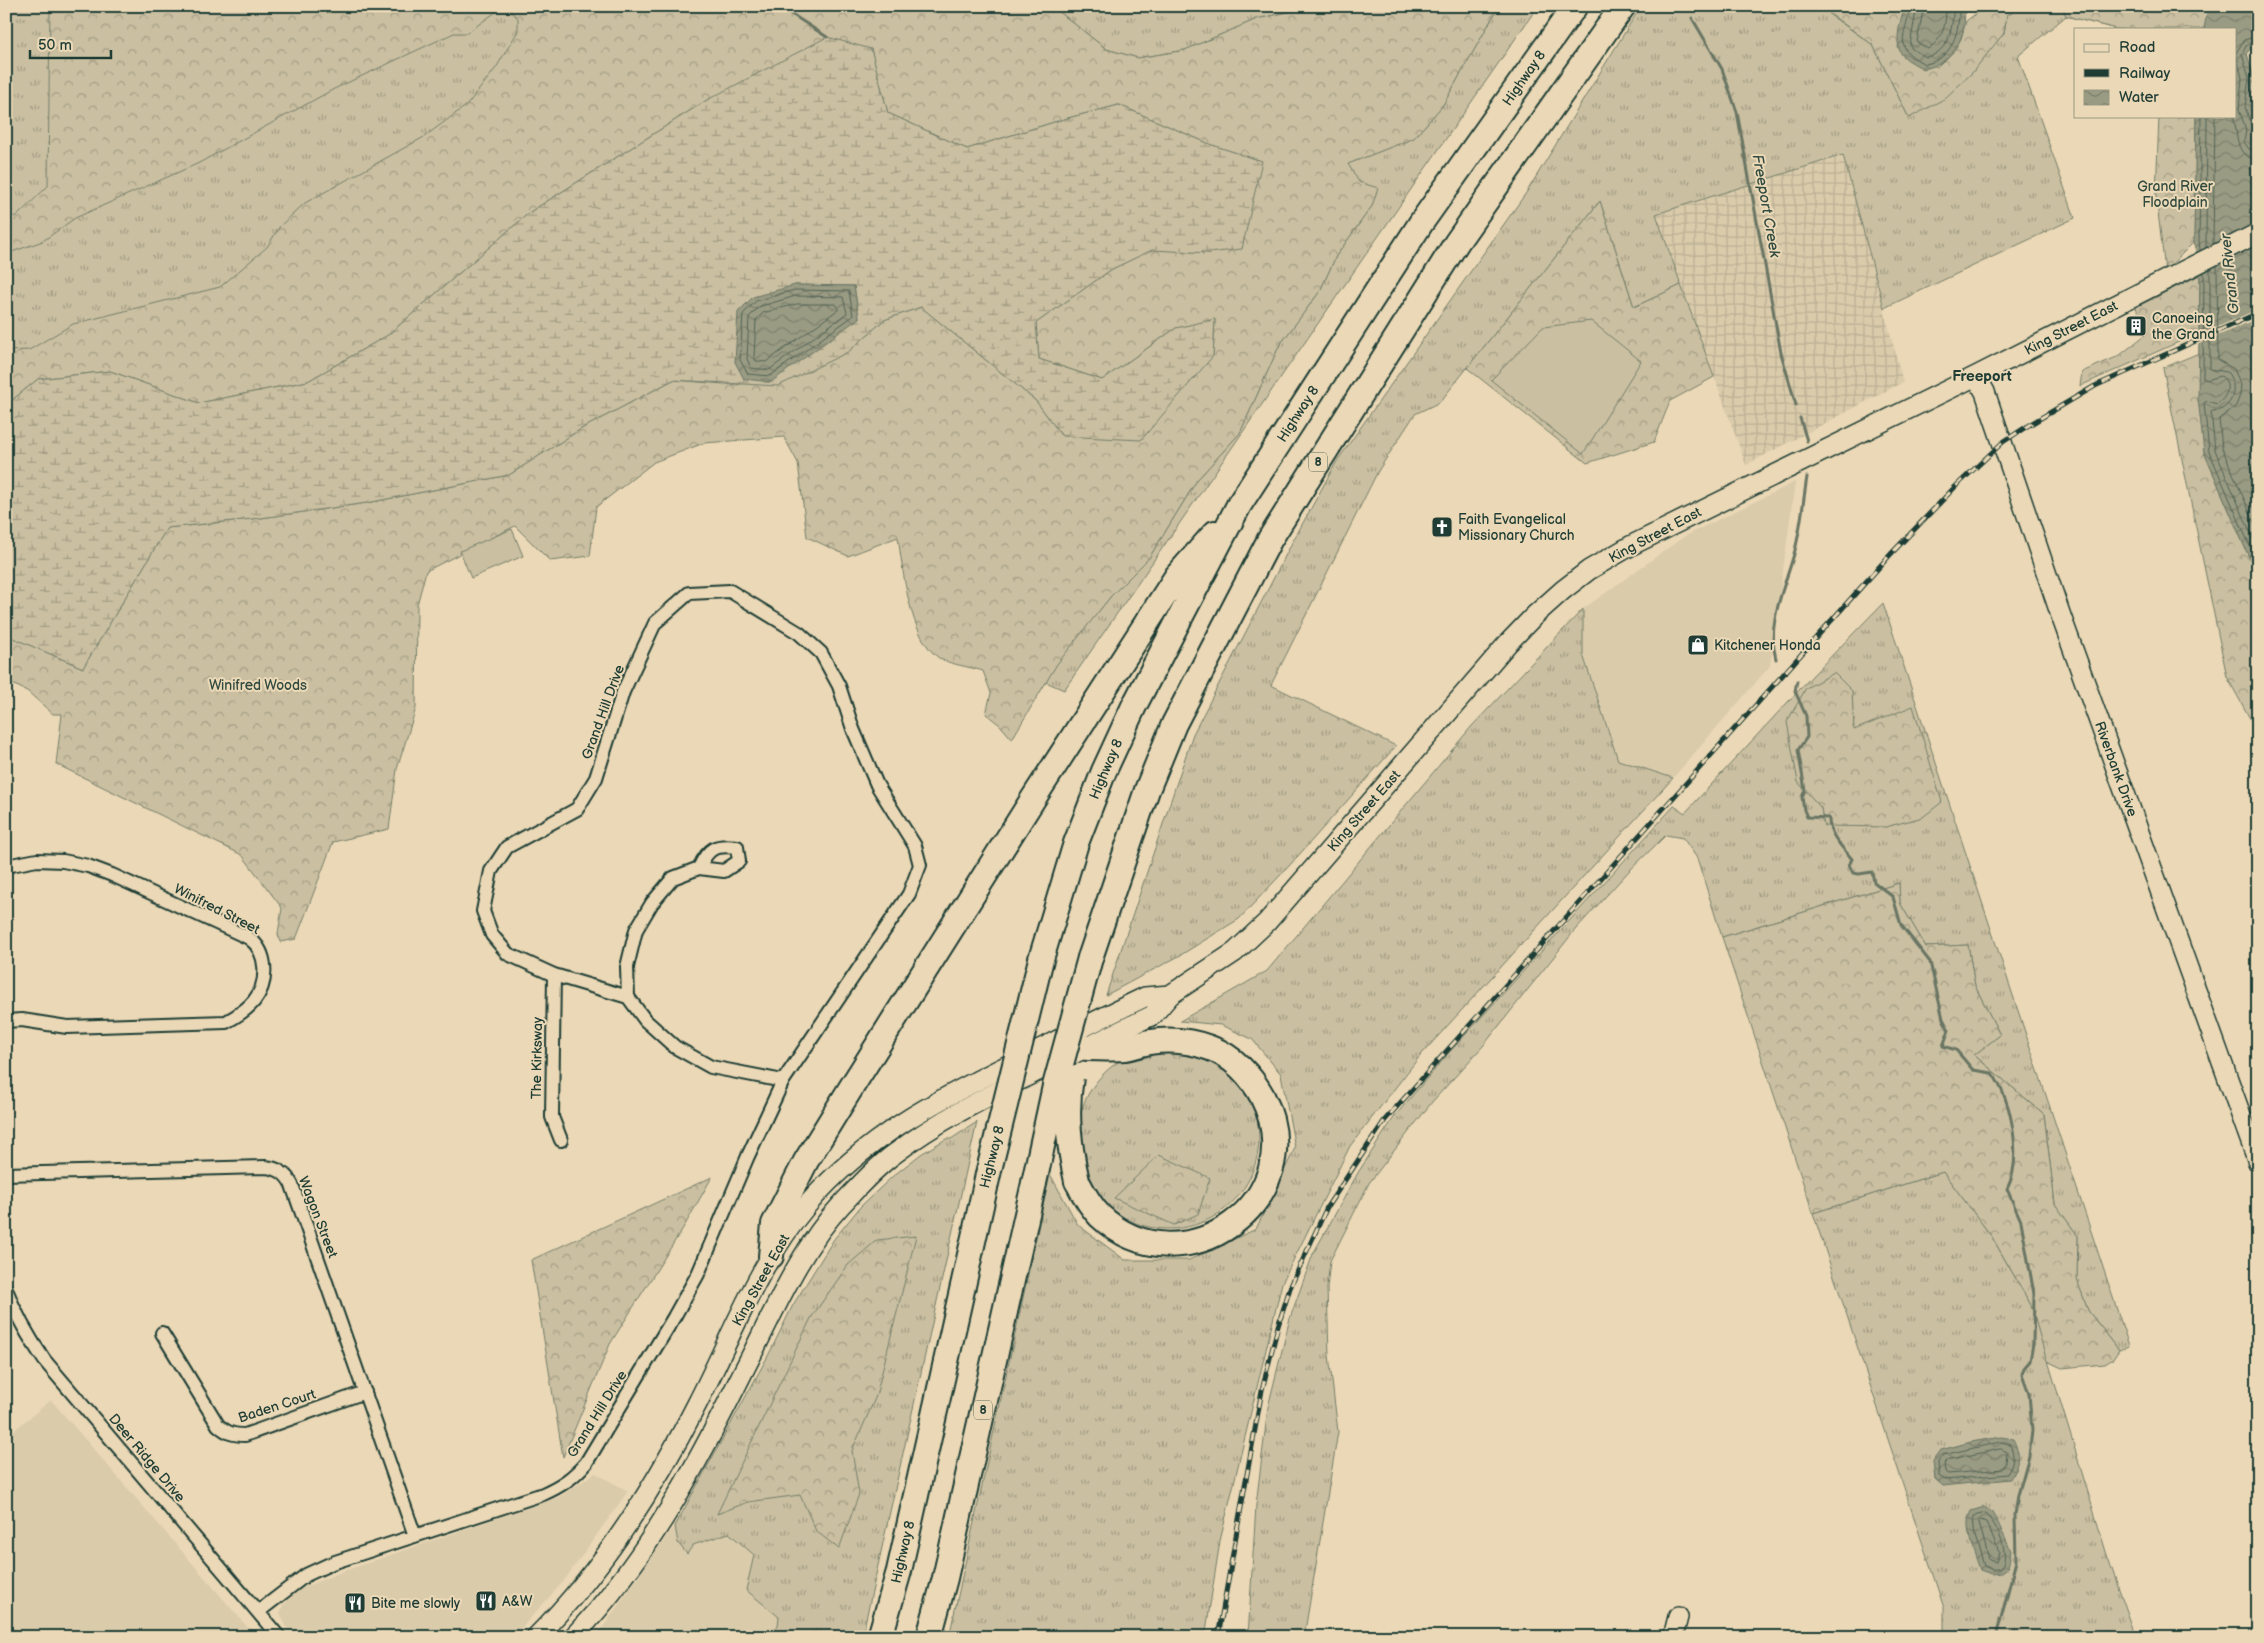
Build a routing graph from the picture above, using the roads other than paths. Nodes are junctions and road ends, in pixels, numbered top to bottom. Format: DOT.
graph roads {
  1 [pos="1575,6"];
  2 [pos="1623,6"];
  3 [pos="2258,233"];
  4 [pos="1976,376"];
  5 [pos="1239,505"];
  6 [pos="6,866"];
  7 [pos="699,868"];
  8 [pos="1090,958"];
  9 [pos="554,975"];
  10 [pos="1170,995"];
  11 [pos="628,997"];
  12 [pos="6,1021"];
  13 [pos="1087,1048"];
  14 [pos="783,1081"];
  15 [pos="561,1140"];
  16 [pos="2258,1162"];
  17 [pos="6,1174"];
  18 [pos="771,1256"];
  19 [pos="6,1289"];
  20 [pos="11,1315"];
  21 [pos="162,1333"];
  22 [pos="365,1392"];
  23 [pos="415,1536"];
  24 [pos="258,1612"];
  25 [pos="1678,1617"];
  26 [pos="279,1637"];
  27 [pos="536,1637"];
  28 [pos="574,1637"];
  29 [pos="880,1637"];
  30 [pos="929,1637"];
  31 [pos="1672,1637"];
  1 -- 5 [label="highway, Highway 8"];
  2 -- 8 [label="highway, 8"];
  3 -- 4 [label="main road, King Street East"];
  4 -- 10 [label="main road, King Street East"];
  4 -- 16 [label="main road, Riverbank Drive"];
  5 -- 18 [label="highway"];
  5 -- 29 [label="highway, Highway 8, bridge"];
  6 -- 12 [label="street, Winifred Street"];
  7 -- 11 [label="street"];
  8 -- 13 [label="highway, bridge"];
  8 -- 30 [label="highway, 8, bridge"];
  9 -- 11 [label="street, Grand Hill Drive"];
  9 -- 14 [label="street, Grand Hill Drive"];
  9 -- 15 [label="street, The Kirksway"];
  10 -- 13 [label="main road, King Street East"];
  10 -- 18 [label="main road, King Street East"];
  11 -- 14 [label="street"];
  13 -- 28 [label="main road, King Street East"];
  14 -- 23 [label="street, Grand Hill Drive"];
  17 -- 22 [label="street, Wagon Street"];
  18 -- 27 [label="main road, King Street East"];
  19 -- 20 [label="street, Deer Ridge Drive"];
  20 -- 24 [label="street, Deer Ridge Drive"];
  21 -- 22 [label="street, Baden Court"];
  22 -- 23 [label="street, Wagon Street"];
  23 -- 24 [label="street, Grand Hill Drive"];
  24 -- 26 [label="street, Deer Ridge Drive"];
  25 -- 31 [label="main road"];
}
